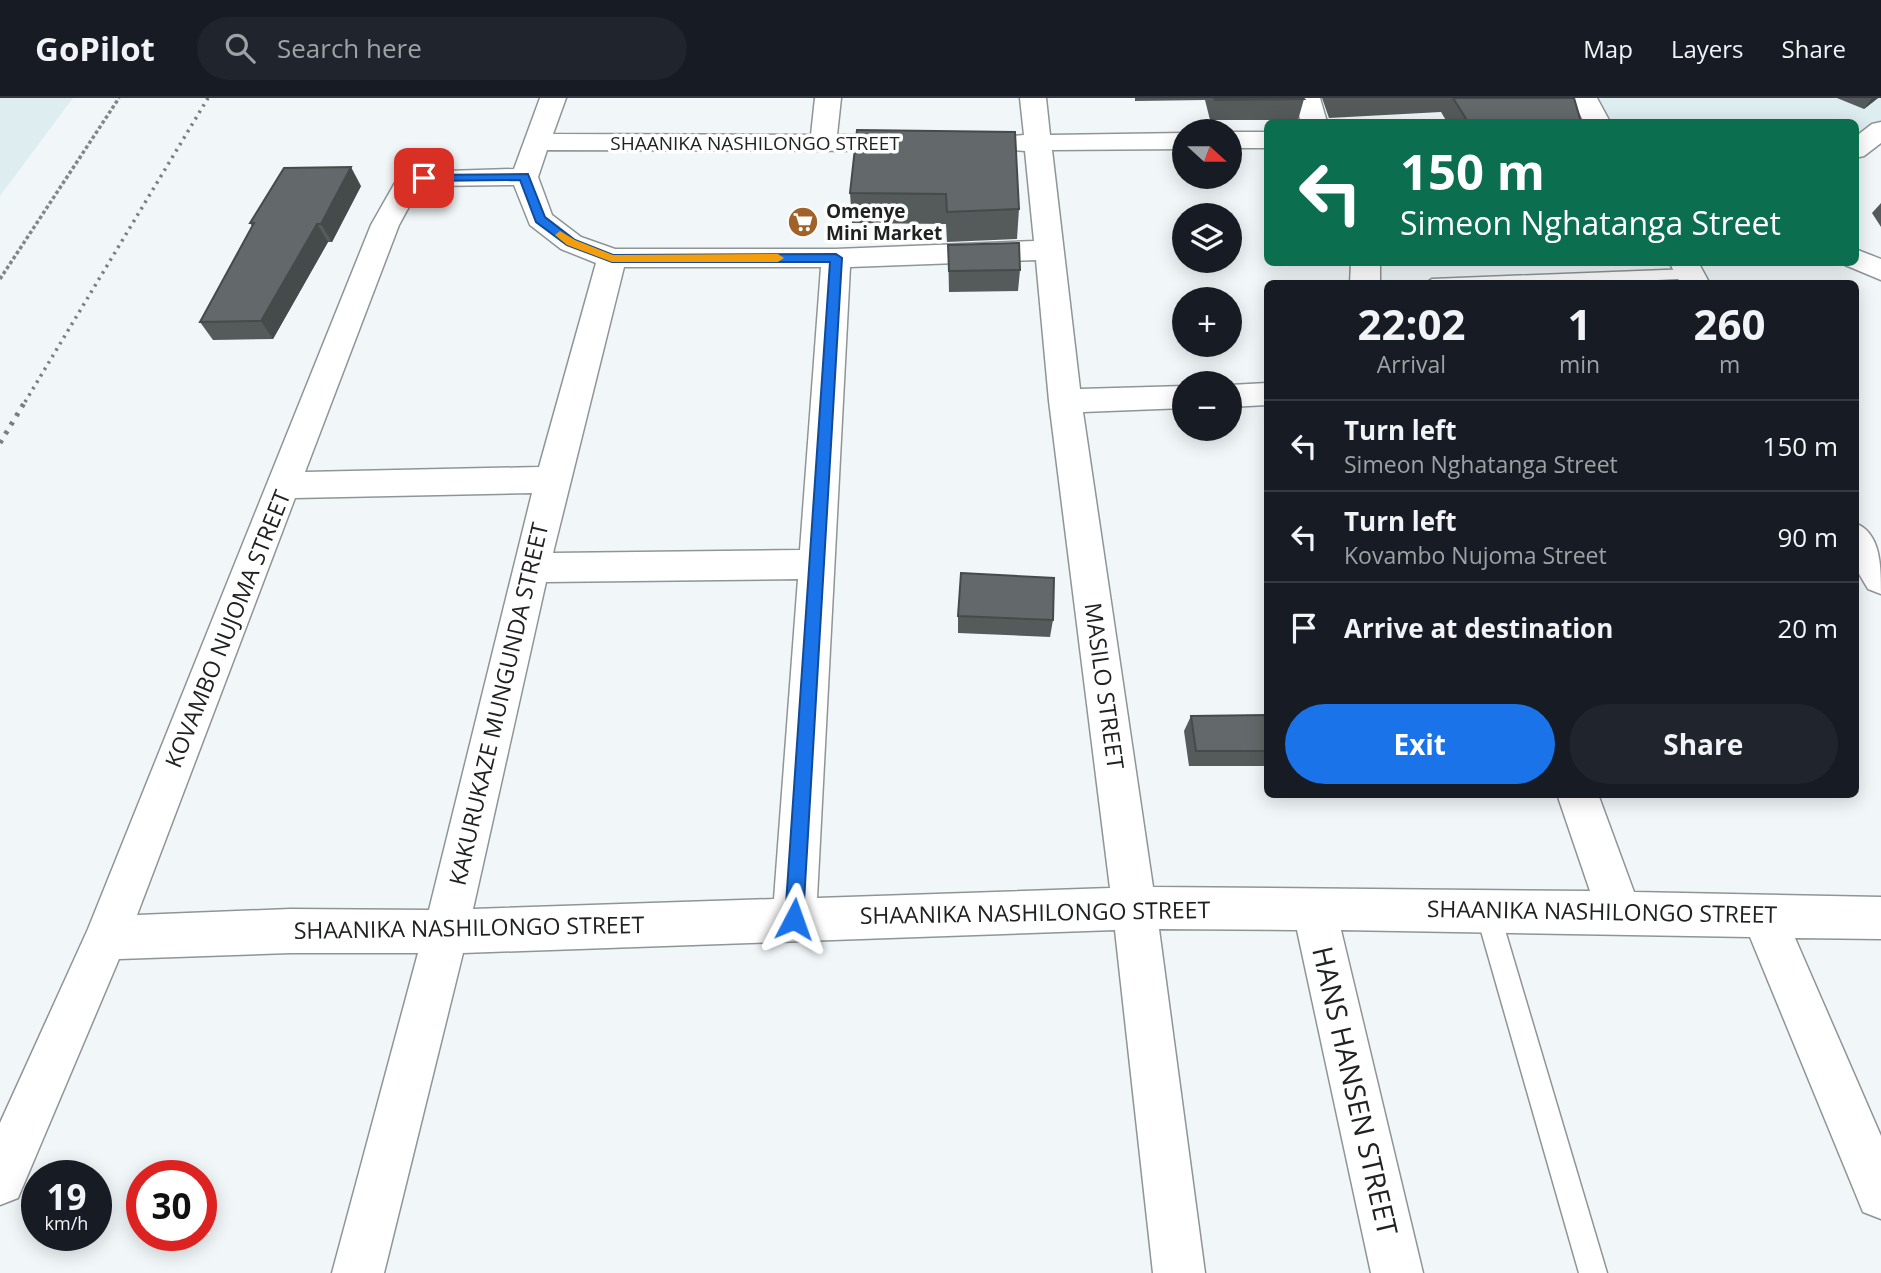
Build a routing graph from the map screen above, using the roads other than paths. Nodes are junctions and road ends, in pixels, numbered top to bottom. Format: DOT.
graph roads {
  1 [pos="552,98"];
  2 [pos="828,98"];
  3 [pos="1034,98"];
  4 [pos="1307,98"];
  5 [pos="1584,98"];
  6 [pos="1313,119"];
  7 [pos="1595,119"];
  8 [pos="1881,130"];
  9 [pos="1242,140"];
  10 [pos="1264,140"];
  11 [pos="1172,141"];
  12 [pos="536,142"];
  13 [pos="931,143"];
  14 [pos="985,143"];
  15 [pos="1039,143"];
  16 [pos="823,144"];
  17 [pos="1859,147"];
  18 [pos="524,177"];
  19 [pos="1051,250"];
  20 [pos="612,258"];
  21 [pos="836,258"];
  22 [pos="1859,260"];
  23 [pos="1881,271"];
  24 [pos="1690,273"];
  25 [pos="1526,280"];
  26 [pos="1264,394"];
  27 [pos="1242,395"];
  28 [pos="1172,397"];
  29 [pos="1065,401"];
  30 [pos="552,480"];
  31 [pos="285,485"];
  32 [pos="1859,546"];
  33 [pos="818,564"];
  34 [pos="531,568"];
  35 [pos="1870,572"];
  36 [pos="1578,798"];
  37 [pos="1135,908"];
  38 [pos="1314,909"];
  39 [pos="1487,910"];
  40 [pos="1620,914"];
  41 [pos="1763,914"];
  42 [pos="1881,918"];
  43 [pos="794,919"];
  44 [pos="446,932"];
  45 [pos="106,938"];
  46 [pos="0,1180"];
  47 [pos="1881,1194"];
  48 [pos="358,1273"];
  49 [pos="1179,1273"];
  50 [pos="1397,1273"];
  51 [pos="1593,1273"];
  1 -- 12 [label="street"];
  2 -- 16 [label="street"];
  3 -- 15 [label="street, MASILO STREET"];
  4 -- 6 [label="street"];
  5 -- 7 [label="street"];
  8 -- 17 [label="street"];
  9 -- 10 [label="street"];
  11 -- 15 [label="street"];
  12 -- 16 [label="street, SHAANIKA NASHILONGO STREET"];
  12 -- 18 [label="street"];
  13 -- 16 [label="street, SHAANIKA NASHILONGO STREET"];
  14 -- 15 [label="street"];
  15 -- 19 [label="street, MASILO STREET"];
  18 -- 20 [label="street"];
  18 -- 31 [label="street, KOVAMBO NUJOMA STREET"];
  19 -- 21 [label="street"];
  19 -- 29 [label="street, MASILO STREET"];
  20 -- 21 [label="street"];
  20 -- 30 [label="street, KAKURUKAZE MUNGUNDA STREET"];
  21 -- 33 [label="street"];
  22 -- 23 [label="street"];
  24 -- 25 [label="lane"];
  26 -- 27 [label="street"];
  28 -- 29 [label="street"];
  29 -- 37 [label="street, MASILO STREET"];
  30 -- 31 [label="street"];
  30 -- 34 [label="street, KAKURUKAZE MUNGUNDA STREET"];
  31 -- 45 [label="street, KOVAMBO NUJOMA STREET"];
  32 -- 35 [label="street"];
  33 -- 34 [label="street"];
  33 -- 43 [label="street"];
  34 -- 44 [label="street, KAKURUKAZE MUNGUNDA STREET"];
  36 -- 40 [label="street"];
  37 -- 38 [label="street, SHAANIKA NASHILONGO STREET"];
  37 -- 43 [label="street, SHAANIKA NASHILONGO STREET"];
  37 -- 49 [label="street, MASILO STREET"];
  38 -- 39 [label="street, SHAANIKA NASHILONGO STREET"];
  38 -- 50 [label="street, HANS HANSEN STREET"];
  39 -- 40 [label="street, SHAANIKA NASHILONGO STREET"];
  39 -- 51 [label="lane"];
  40 -- 41 [label="street, SHAANIKA NASHILONGO STREET"];
  41 -- 42 [label="street, SHAANIKA NASHILONGO STREET"];
  41 -- 47 [label="street"];
  43 -- 44 [label="street, SHAANIKA NASHILONGO STREET"];
  44 -- 45 [label="street, SHAANIKA NASHILONGO STREET"];
  44 -- 48 [label="street, KAKURUKAZE MUNGUNDA STREET"];
  45 -- 46 [label="street, KOVAMBO NUJOMA STREET"];
}
